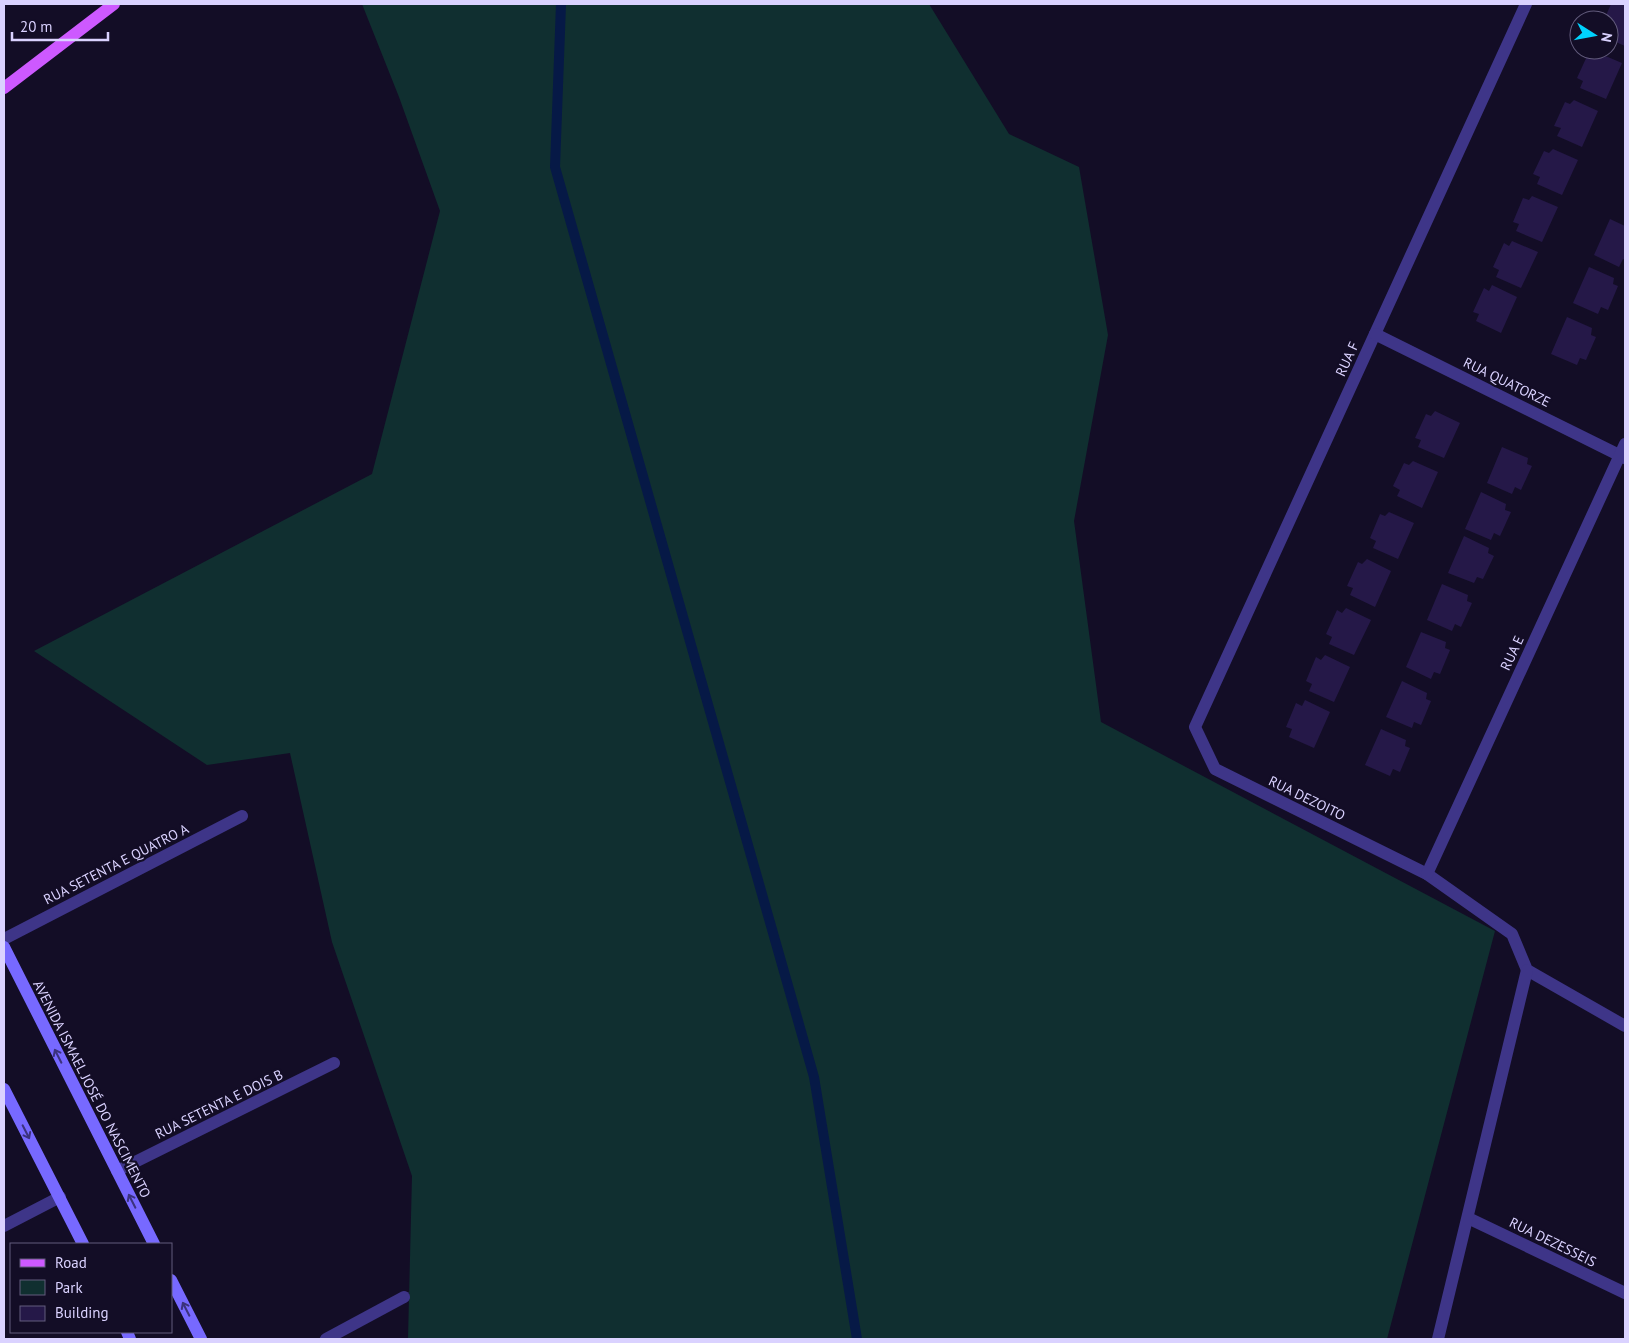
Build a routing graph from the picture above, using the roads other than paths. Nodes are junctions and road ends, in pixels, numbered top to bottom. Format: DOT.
graph roads {
  1 [pos="114,4"];
  2 [pos="1526,4"];
  3 [pos="4,88"];
  4 [pos="1375,334"];
  5 [pos="1624,452"];
  6 [pos="1195,727"];
  7 [pos="242,816"];
  8 [pos="1427,874"];
  9 [pos="4,939"];
  10 [pos="4,947"];
  11 [pos="1527,970"];
  12 [pos="1625,1026"];
  13 [pos="334,1063"];
  14 [pos="4,1089"];
  15 [pos="117,1171"];
  16 [pos="60,1197"];
  17 [pos="1468,1218"];
  18 [pos="4,1226"];
  19 [pos="83,1243"];
  20 [pos="153,1243"];
  21 [pos="172,1282"];
  22 [pos="1625,1293"];
  23 [pos="404,1297"];
  24 [pos="201,1339"];
  25 [pos="326,1339"];
  26 [pos="1438,1339"];
  1 -- 3 [label="main road"];
  2 -- 4 [label="street, RUA F"];
  4 -- 5 [label="street, RUA QUATORZE"];
  4 -- 6 [label="street, RUA F"];
  5 -- 8 [label="street, RUA E"];
  6 -- 8 [label="street, RUA DEZOITO"];
  7 -- 9 [label="street, RUA SETENTA E QUATRO A"];
  8 -- 11 [label="street"];
  15 -- 10 [label="street, AVENIDA ISMAEL JOSÉ DO NASCIMENTO, one-way"];
  11 -- 12 [label="street"];
  11 -- 17 [label="street"];
  13 -- 15 [label="street, RUA SETENTA E DOIS B"];
  14 -- 16 [label="street, one-way"];
  20 -- 15 [label="street, AVENIDA ISMAEL JOSÉ DO NASCIMENTO, one-way"];
  16 -- 18 [label="street"];
  16 -- 19 [label="street"];
  17 -- 22 [label="street, RUA DEZESSEIS"];
  17 -- 26 [label="street"];
  24 -- 21 [label="street, one-way"];
  23 -- 25 [label="street"];
}
